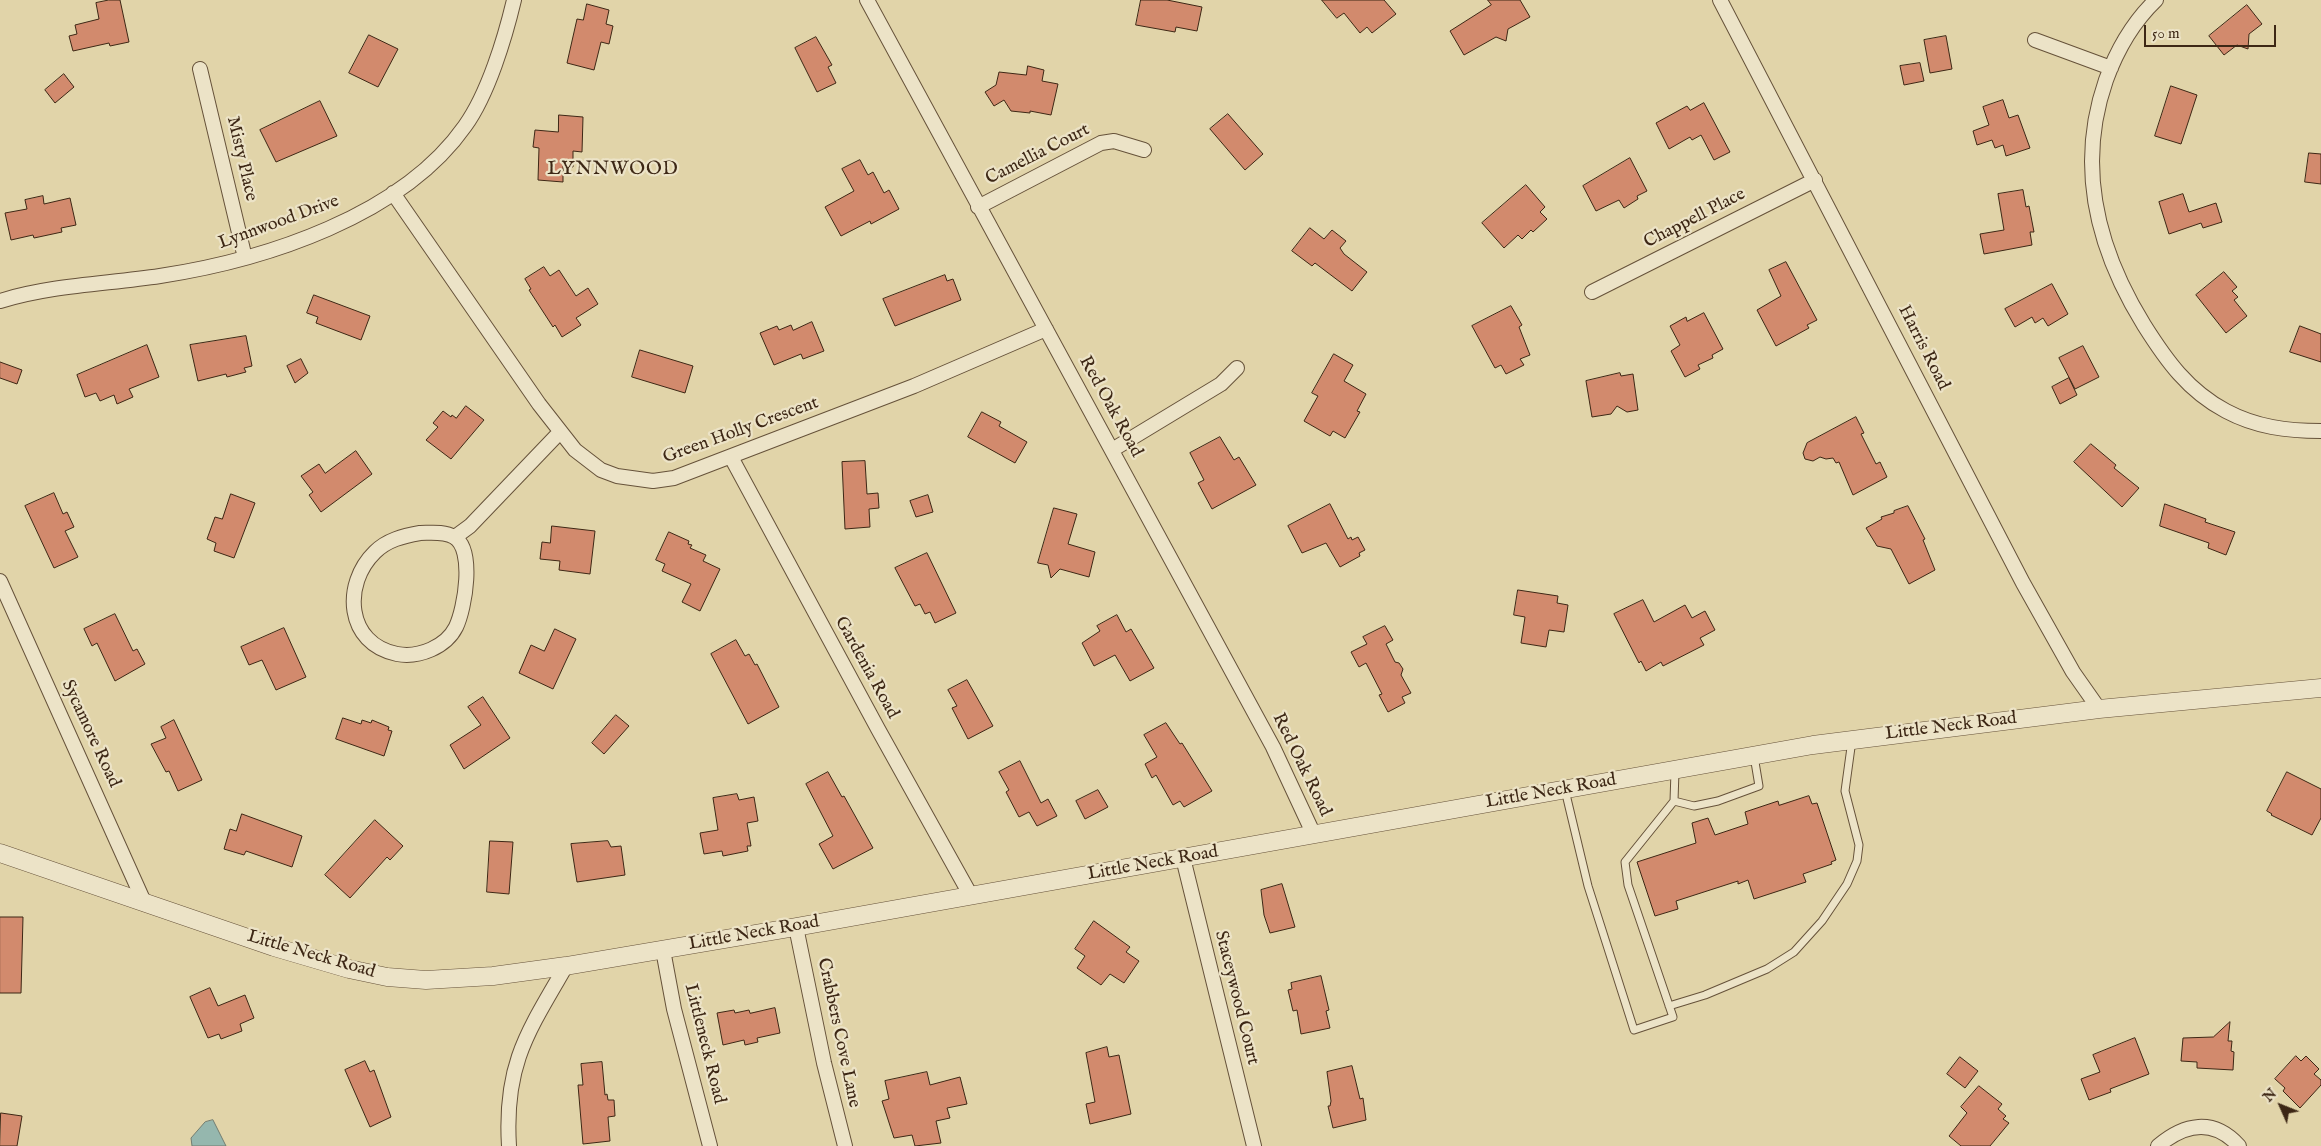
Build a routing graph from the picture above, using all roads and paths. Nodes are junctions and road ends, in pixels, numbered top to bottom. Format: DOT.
graph roads {
  1 [pos="514,0"];
  2 [pos="867,0"];
  3 [pos="1720,0"];
  4 [pos="2156,0"];
  5 [pos="2036,40"];
  6 [pos="2110,68"];
  7 [pos="200,69"];
  8 [pos="1144,150"];
  9 [pos="1815,180"];
  10 [pos="393,193"];
  11 [pos="978,207"];
  12 [pos="245,258"];
  13 [pos="1592,292"];
  14 [pos="0,301"];
  15 [pos="1046,330"];
  16 [pos="1237,368"];
  17 [pos="2321,431"];
  18 [pos="560,432"];
  19 [pos="1112,450"];
  20 [pos="731,457"];
  21 [pos="455,538"];
  22 [pos="0,581"];
  23 [pos="2321,688"];
  24 [pos="2098,709"];
  25 [pos="1852,739"];
  26 [pos="1754,756"];
  27 [pos="1675,770"];
  28 [pos="1565,790"];
  29 [pos="1674,801"];
  30 [pos="1314,835"];
  31 [pos="0,853"];
  32 [pos="1182,858"];
  33 [pos="971,896"];
  34 [pos="145,904"];
  35 [pos="796,927"];
  36 [pos="663,950"];
  37 [pos="566,966"];
  38 [pos="1669,1006"];
  39 [pos="509,1146"];
  40 [pos="710,1146"];
  41 [pos="845,1146"];
  42 [pos="1254,1146"];
  43 [pos="2158,1146"];
  44 [pos="2239,1146"];
  1 -- 10 [label="street, Lynnwood Drive"];
  2 -- 11 [label="street, Red Oak Road"];
  3 -- 9 [label="street, Harris Road"];
  4 -- 6 [label="street"];
  5 -- 6 [label="street"];
  6 -- 17 [label="street"];
  7 -- 12 [label="street, Misty Place"];
  8 -- 11 [label="street, Camellia Court"];
  9 -- 13 [label="street, Chappell Place"];
  9 -- 24 [label="street, Harris Road"];
  10 -- 12 [label="street, Lynnwood Drive"];
  10 -- 18 [label="street, Green Holly Crescent"];
  11 -- 15 [label="street, Red Oak Road"];
  12 -- 14 [label="street, Lynnwood Drive"];
  15 -- 19 [label="street, Red Oak Road"];
  15 -- 20 [label="street, Green Holly Crescent"];
  16 -- 19 [label="street"];
  18 -- 20 [label="street, Green Holly Crescent"];
  18 -- 21 [label="street"];
  19 -- 30 [label="street, Red Oak Road"];
  20 -- 33 [label="street, Gardenia Road"];
  21 -- 21 [label="street"];
  22 -- 34 [label="street, Sycamore Road"];
  23 -- 24 [label="street, Little Neck Road"];
  24 -- 25 [label="street, Little Neck Road"];
  25 -- 26 [label="street, Little Neck Road"];
  25 -- 38 [label="lane"];
  26 -- 27 [label="street, Little Neck Road"];
  26 -- 29 [label="lane"];
  27 -- 28 [label="street, Little Neck Road"];
  27 -- 29 [label="lane"];
  28 -- 30 [label="street, Little Neck Road"];
  28 -- 38 [label="lane"];
  29 -- 38 [label="lane"];
  30 -- 32 [label="street, Little Neck Road"];
  31 -- 34 [label="street, Little Neck Road"];
  32 -- 33 [label="street, Little Neck Road"];
  32 -- 42 [label="street, Staceywood Court"];
  33 -- 35 [label="street, Little Neck Road"];
  34 -- 37 [label="street, Little Neck Road"];
  35 -- 36 [label="street, Little Neck Road"];
  35 -- 41 [label="street, Crabbers Cove Lane"];
  36 -- 37 [label="street, Little Neck Road"];
  36 -- 40 [label="street, Littleneck Road"];
  37 -- 39 [label="street"];
  43 -- 44 [label="street"];
}
